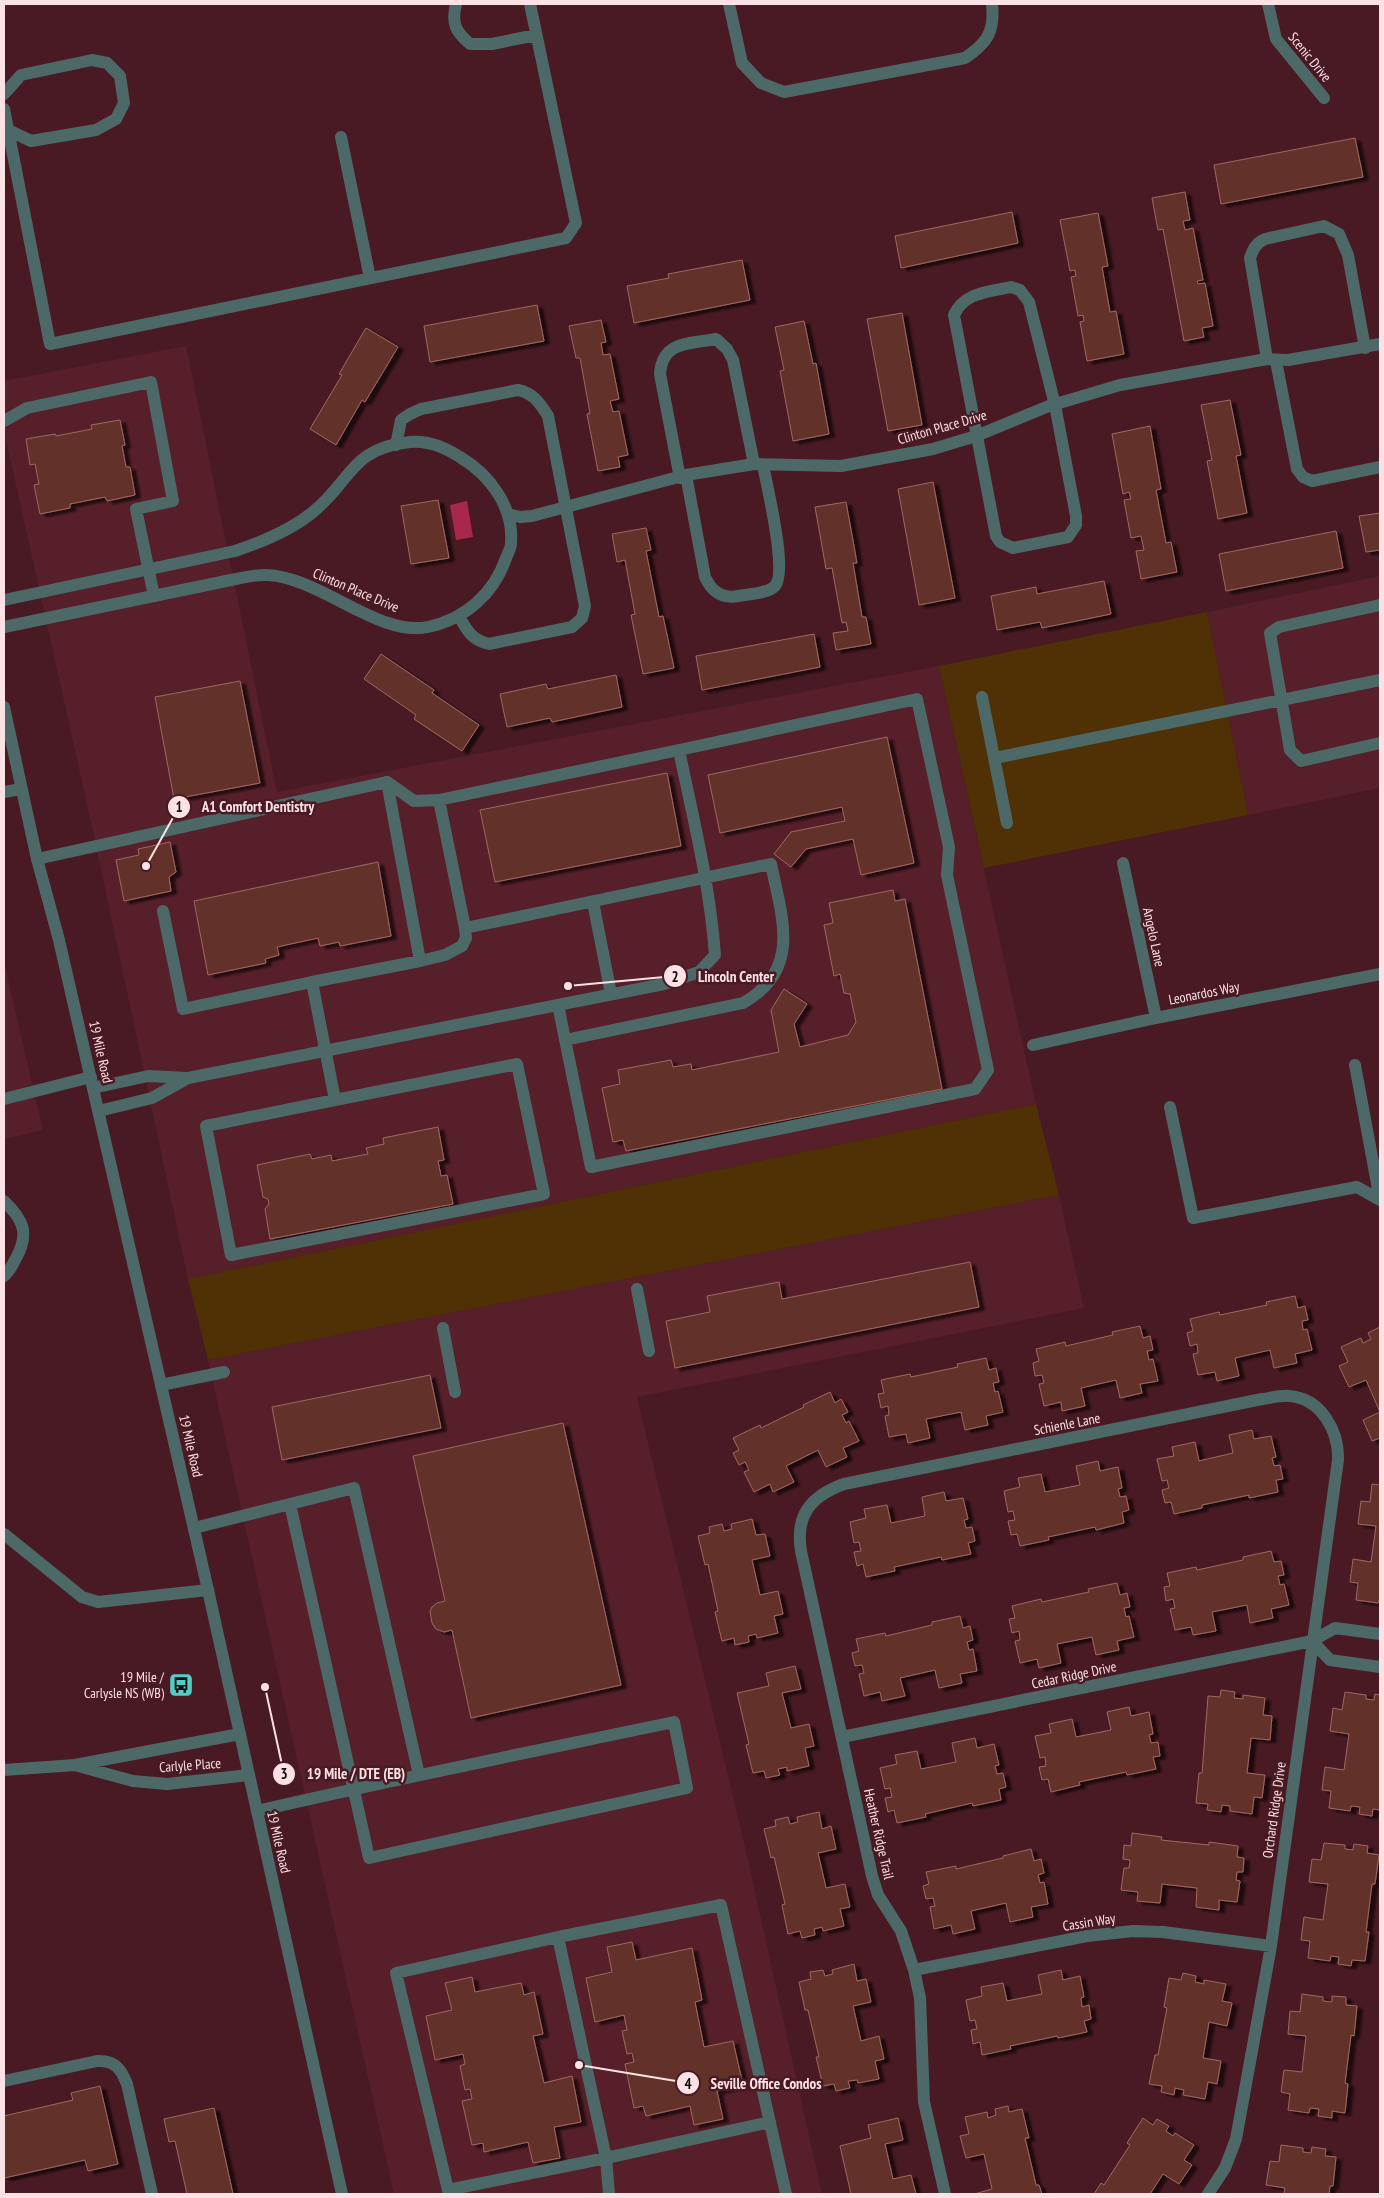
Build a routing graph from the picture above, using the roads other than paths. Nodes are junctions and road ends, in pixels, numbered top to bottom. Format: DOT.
graph roads {
  1 [pos="456,4"];
  2 [pos="530,4"];
  3 [pos="730,4"];
  4 [pos="992,4"];
  5 [pos="1268,4"];
  6 [pos="536,35"];
  7 [pos="4,94"];
  8 [pos="1324,98"];
  9 [pos="4,109"];
  10 [pos="6,131"];
  11 [pos="341,137"];
  12 [pos="370,278"];
  13 [pos="1380,344"];
  14 [pos="1365,348"];
  15 [pos="1272,360"];
  16 [pos="1055,405"];
  17 [pos="4,421"];
  18 [pos="976,436"];
  19 [pos="396,445"];
  20 [pos="758,465"];
  21 [pos="1380,467"];
  22 [pos="683,476"];
  23 [pos="565,507"];
  24 [pos="508,514"];
  25 [pos="148,569"];
  26 [pos="154,596"];
  27 [pos="4,600"];
  28 [pos="1380,605"];
  29 [pos="459,616"];
  30 [pos="4,628"];
  31 [pos="1380,680"];
  32 [pos="982,697"];
  33 [pos="1282,699"];
  34 [pos="4,707"];
  35 [pos="1380,743"];
  36 [pos="679,750"];
  37 [pos="995,758"];
  38 [pos="387,782"];
  39 [pos="21,788"];
  40 [pos="4,792"];
  41 [pos="439,800"];
  42 [pos="1006,824"];
  43 [pos="37,859"];
  44 [pos="1123,863"];
  45 [pos="705,878"];
  46 [pos="593,902"];
  47 [pos="163,911"];
  48 [pos="464,928"];
  49 [pos="420,961"];
  50 [pos="1380,974"];
  51 [pos="312,982"];
  52 [pos="611,994"];
  53 [pos="558,1005"];
  54 [pos="1156,1018"];
  55 [pos="565,1040"];
  56 [pos="1033,1045"];
  57 [pos="325,1051"];
  58 [pos="1355,1065"];
  59 [pos="188,1078"];
  60 [pos="92,1082"];
  61 [pos="4,1098"];
  62 [pos="335,1100"];
  63 [pos="1170,1107"];
  64 [pos="99,1111"];
  65 [pos="4,1200"];
  66 [pos="1380,1200"];
  67 [pos="4,1276"];
  68 [pos="637,1288"];
  69 [pos="443,1328"];
  70 [pos="649,1351"];
  71 [pos="224,1372"];
  72 [pos="162,1385"];
  73 [pos="456,1392"];
  74 [pos="1330,1423"];
  75 [pos="290,1504"];
  76 [pos="809,1507"];
  77 [pos="194,1528"];
  78 [pos="4,1534"];
  79 [pos="208,1590"];
  80 [pos="1380,1634"];
  81 [pos="1312,1641"];
  82 [pos="1380,1667"];
  83 [pos="240,1734"];
  84 [pos="842,1737"];
  85 [pos="76,1765"];
  86 [pos="4,1770"];
  87 [pos="249,1775"];
  88 [pos="419,1775"];
  89 [pos="353,1790"];
  90 [pos="257,1811"];
  91 [pos="558,1937"];
  92 [pos="1272,1946"];
  93 [pos="914,1970"];
  94 [pos="4,2081"];
  95 [pos="770,2122"];
  96 [pos="606,2158"];
  97 [pos="152,2194"];
  98 [pos="342,2194"];
  99 [pos="609,2194"];
  100 [pos="786,2194"];
  101 [pos="945,2194"];
  102 [pos="1208,2194"];
  1 -- 6 [label="street"];
  2 -- 6 [label="street"];
  3 -- 4 [label="street"];
  5 -- 8 [label="street, Scenic Drive"];
  6 -- 12 [label="street"];
  7 -- 10 [label="street"];
  9 -- 10 [label="street"];
  10 -- 12 [label="street"];
  11 -- 12 [label="street"];
  13 -- 14 [label="street, Clinton Place Drive"];
  14 -- 15 [label="street, Clinton Place Drive"];
  14 -- 15 [label="street"];
  15 -- 16 [label="street, Clinton Place Drive"];
  15 -- 21 [label="street"];
  16 -- 18 [label="street, Clinton Place Drive"];
  16 -- 18 [label="street"];
  16 -- 18 [label="street"];
  17 -- 25 [label="street"];
  18 -- 20 [label="street, Clinton Place Drive"];
  19 -- 23 [label="street"];
  19 -- 24 [label="street, Clinton Place Drive"];
  19 -- 25 [label="street, Clinton Place Drive"];
  20 -- 22 [label="street, Clinton Place Drive"];
  20 -- 22 [label="street"];
  20 -- 22 [label="street"];
  22 -- 23 [label="street, Clinton Place Drive"];
  23 -- 24 [label="street, Clinton Place Drive"];
  23 -- 29 [label="street"];
  24 -- 29 [label="street, Clinton Place Drive"];
  25 -- 26 [label="street"];
  25 -- 27 [label="street, Clinton Place Drive"];
  26 -- 29 [label="street, Clinton Place Drive"];
  26 -- 30 [label="street, Clinton Place Drive"];
  28 -- 33 [label="street"];
  31 -- 33 [label="street"];
  32 -- 37 [label="street"];
  33 -- 35 [label="street"];
  33 -- 37 [label="street"];
  34 -- 39 [label="street, 19 Mile Road"];
  36 -- 41 [label="street"];
  36 -- 45 [label="street"];
  36 -- 55 [label="street"];
  37 -- 42 [label="street"];
  38 -- 41 [label="street"];
  38 -- 43 [label="street"];
  38 -- 49 [label="street"];
  39 -- 40 [label="street"];
  39 -- 43 [label="street, 19 Mile Road"];
  41 -- 48 [label="street"];
  43 -- 60 [label="street, 19 Mile Road"];
  44 -- 54 [label="street, Angelo Lane"];
  45 -- 46 [label="street"];
  45 -- 52 [label="street"];
  45 -- 55 [label="street"];
  46 -- 48 [label="street"];
  46 -- 52 [label="street"];
  47 -- 51 [label="street"];
  48 -- 49 [label="street"];
  49 -- 51 [label="street"];
  50 -- 54 [label="street, Leonardos Way"];
  51 -- 57 [label="street"];
  52 -- 53 [label="street"];
  53 -- 55 [label="street"];
  53 -- 57 [label="street"];
  54 -- 56 [label="street, Leonardos Way"];
  57 -- 59 [label="street"];
  57 -- 62 [label="street"];
  58 -- 66 [label="street"];
  59 -- 60 [label="street"];
  59 -- 64 [label="street"];
  60 -- 61 [label="street"];
  60 -- 64 [label="street, 19 Mile Road"];
  62 -- 62 [label="street"];
  63 -- 66 [label="street"];
  64 -- 72 [label="street, 19 Mile Road"];
  65 -- 67 [label="street"];
  68 -- 70 [label="street"];
  69 -- 73 [label="street"];
  71 -- 72 [label="street"];
  72 -- 77 [label="street, 19 Mile Road"];
  74 -- 76 [label="street, Schienle Lane"];
  74 -- 81 [label="street, Orchard Ridge Drive"];
  75 -- 77 [label="street"];
  75 -- 88 [label="street"];
  75 -- 89 [label="street"];
  76 -- 84 [label="street, Heather Ridge Trail"];
  77 -- 79 [label="street, 19 Mile Road"];
  78 -- 79 [label="street"];
  79 -- 83 [label="street, 19 Mile Road"];
  80 -- 81 [label="street, Cedar Ridge Drive"];
  81 -- 82 [label="street"];
  81 -- 84 [label="street, Cedar Ridge Drive"];
  81 -- 92 [label="street, Orchard Ridge Drive"];
  83 -- 85 [label="street, Carlyle Place"];
  83 -- 87 [label="street, 19 Mile Road"];
  84 -- 93 [label="street, Heather Ridge Trail"];
  85 -- 86 [label="street, Carlyle Place"];
  85 -- 87 [label="street, Carlyle Place"];
  87 -- 90 [label="street, 19 Mile Road"];
  88 -- 89 [label="street"];
  88 -- 89 [label="street"];
  89 -- 90 [label="street"];
  90 -- 98 [label="street, 19 Mile Road"];
  91 -- 95 [label="street"];
  91 -- 96 [label="street"];
  91 -- 96 [label="street"];
  92 -- 93 [label="street, Cassin Way"];
  92 -- 102 [label="street, Orchard Ridge Drive"];
  93 -- 101 [label="street, Heather Ridge Trail"];
  94 -- 97 [label="street"];
  95 -- 96 [label="street"];
  95 -- 100 [label="street"];
  96 -- 99 [label="street"];
}
